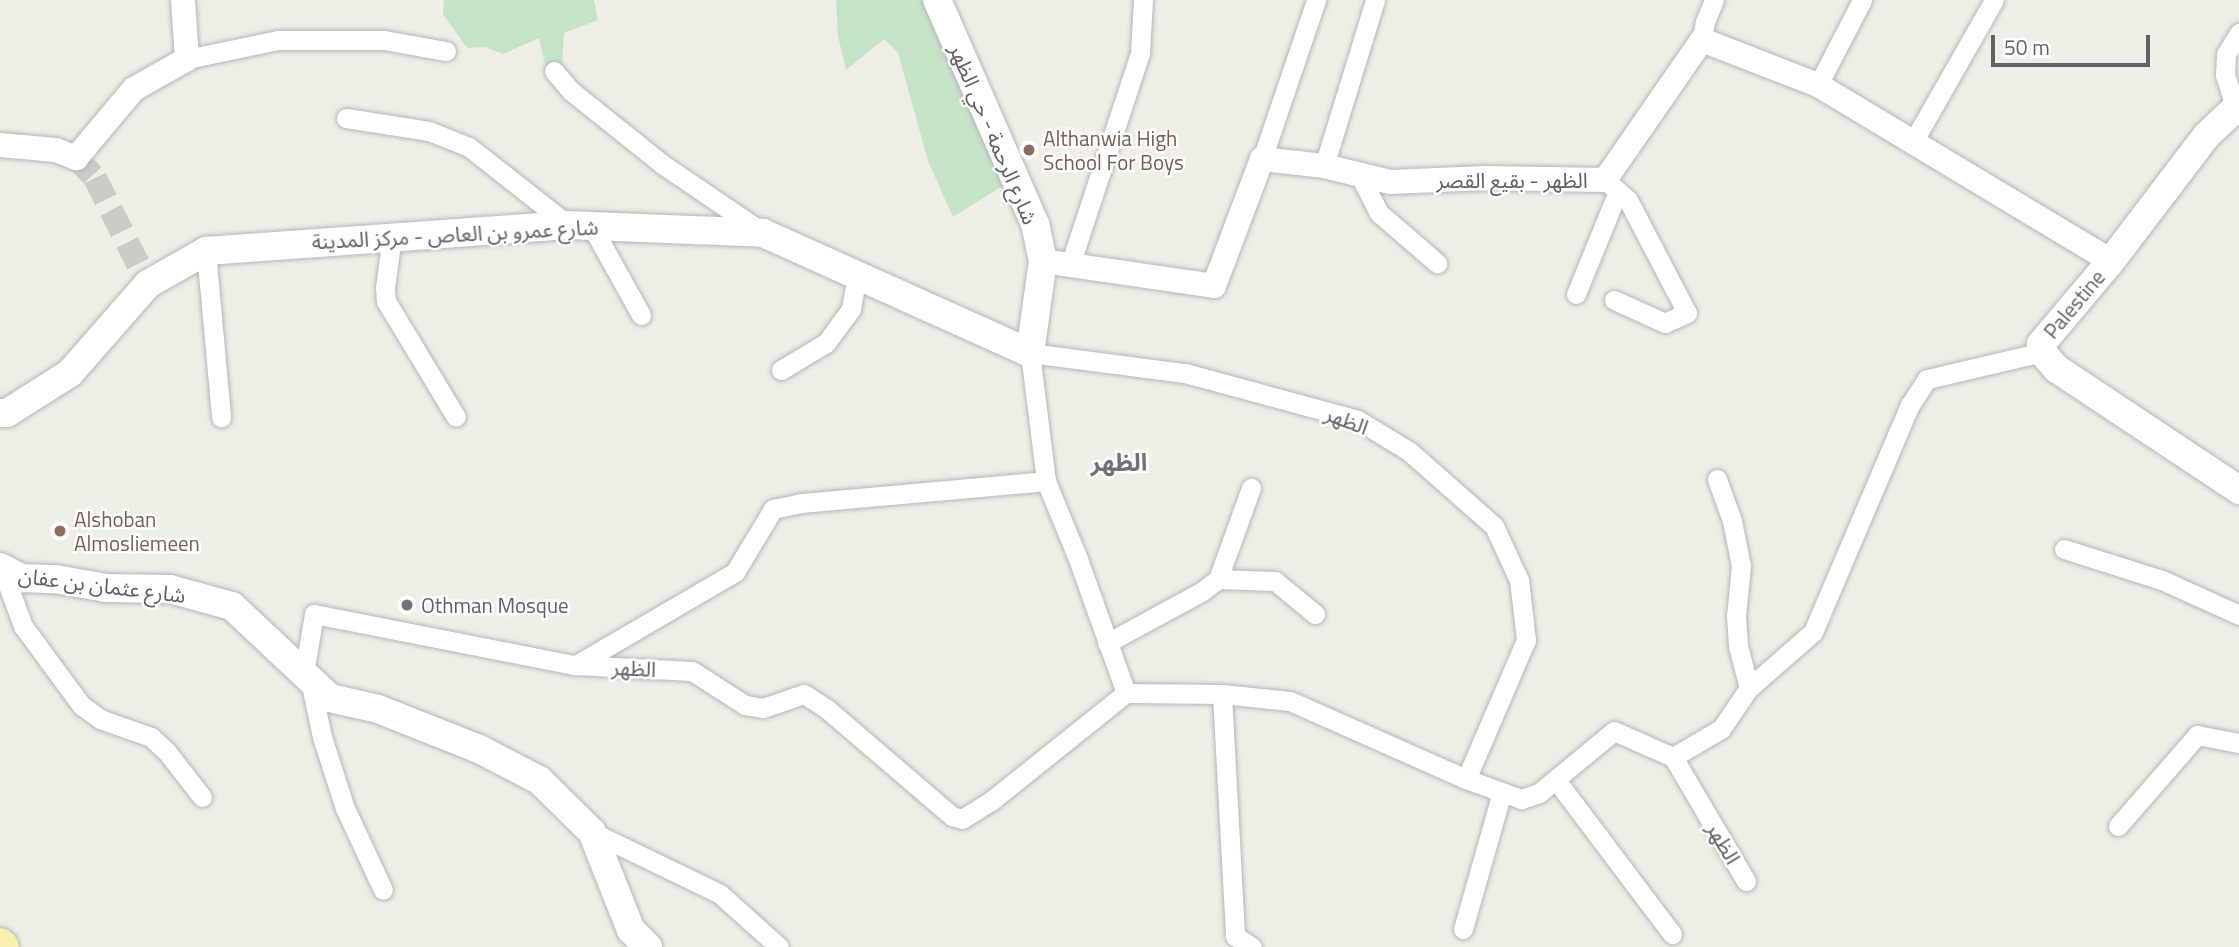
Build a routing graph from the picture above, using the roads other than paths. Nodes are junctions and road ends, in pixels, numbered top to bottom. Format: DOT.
graph roads {
  1 [pos="183,0"];
  2 [pos="937,0"];
  3 [pos="1143,0"];
  4 [pos="1316,0"];
  5 [pos="1375,0"];
  6 [pos="1714,0"];
  7 [pos="1862,0"];
  8 [pos="1994,0"];
  9 [pos="2239,33"];
  10 [pos="1702,40"];
  11 [pos="446,51"];
  12 [pos="187,59"];
  13 [pos="554,71"];
  14 [pos="1818,85"];
  15 [pos="2237,106"];
  16 [pos="346,118"];
  17 [pos="1913,142"];
  18 [pos="0,145"];
  19 [pos="1262,159"];
  20 [pos="1324,166"];
  21 [pos="1358,172"];
  22 [pos="1612,186"];
  23 [pos="579,225"];
  24 [pos="763,233"];
  25 [pos="392,236"];
  26 [pos="206,251"];
  27 [pos="2111,261"];
  28 [pos="1056,263"];
  29 [pos="1437,263"];
  30 [pos="857,275"];
  31 [pos="1576,294"];
  32 [pos="1614,300"];
  33 [pos="640,315"];
  34 [pos="2042,352"];
  35 [pos="1030,353"];
  36 [pos="781,370"];
  37 [pos="0,413"];
  38 [pos="221,417"];
  39 [pos="456,417"];
  40 [pos="1717,480"];
  41 [pos="1046,481"];
  42 [pos="1251,488"];
  43 [pos="2239,489"];
  44 [pos="2064,549"];
  45 [pos="1,568"];
  46 [pos="1217,579"];
  47 [pos="1315,614"];
  48 [pos="2239,615"];
  49 [pos="1107,643"];
  50 [pos="575,665"];
  51 [pos="307,676"];
  52 [pos="1749,688"];
  53 [pos="1126,693"];
  54 [pos="1222,694"];
  55 [pos="2239,743"];
  56 [pos="1673,757"];
  57 [pos="1466,779"];
  58 [pos="1556,780"];
  59 [pos="1502,792"];
  60 [pos="202,797"];
  61 [pos="2118,827"];
  62 [pos="592,832"];
  63 [pos="1746,881"];
  64 [pos="383,890"];
  65 [pos="1463,929"];
  66 [pos="1672,934"];
  67 [pos="648,947"];
  68 [pos="779,947"];
  69 [pos="1252,947"];
  1 -- 12 [label="street"];
  2 -- 28 [label="main road, شارع الرحمة - حي الظهر"];
  3 -- 28 [label="street"];
  4 -- 19 [label="street"];
  5 -- 20 [label="street"];
  6 -- 10 [label="street"];
  7 -- 14 [label="street"];
  8 -- 17 [label="street"];
  9 -- 15 [label="street"];
  10 -- 14 [label="street"];
  10 -- 22 [label="street, الظهر - بقيع القصر"];
  11 -- 12 [label="street"];
  12 -- 18 [label="street"];
  13 -- 24 [label="street"];
  14 -- 17 [label="street"];
  15 -- 27 [label="main road, Palestine"];
  16 -- 23 [label="street"];
  17 -- 27 [label="street"];
  19 -- 20 [label="street, الظهر - بقيع القصر"];
  19 -- 28 [label="street"];
  20 -- 21 [label="street, الظهر - بقيع القصر"];
  21 -- 22 [label="street, الظهر - بقيع القصر"];
  21 -- 29 [label="street"];
  22 -- 31 [label="street"];
  22 -- 32 [label="street"];
  23 -- 24 [label="main road, شارع عمرو بن العاص - مركز المدينة"];
  23 -- 25 [label="main road, شارع عمرو بن العاص - مركز المدينة"];
  23 -- 33 [label="street"];
  24 -- 30 [label="main road, شارع عمرو بن العاص - مركز المدينة"];
  25 -- 26 [label="main road, شارع عمرو بن العاص - مركز المدينة"];
  25 -- 39 [label="street"];
  26 -- 37 [label="main road, شارع عمرو بن العاص - مركز المدينة"];
  26 -- 38 [label="street"];
  27 -- 34 [label="main road, Palestine"];
  28 -- 35 [label="main road, شارع الرحمة - حي الظهر"];
  30 -- 35 [label="main road, شارع عمرو بن العاص - مركز المدينة"];
  30 -- 36 [label="street"];
  34 -- 43 [label="main road, Palestine"];
  34 -- 52 [label="street"];
  35 -- 41 [label="street"];
  35 -- 57 [label="street, الظهر"];
  40 -- 52 [label="street"];
  41 -- 49 [label="street"];
  41 -- 50 [label="street, الظهر"];
  42 -- 46 [label="street"];
  44 -- 48 [label="street"];
  45 -- 51 [label="main road, شارع عثمان بن عفان"];
  45 -- 60 [label="street"];
  46 -- 47 [label="street"];
  46 -- 49 [label="street"];
  49 -- 53 [label="street"];
  50 -- 51 [label="street"];
  50 -- 53 [label="street, الظهر"];
  51 -- 62 [label="main road, شارع عثمان بن عفان"];
  51 -- 64 [label="street"];
  52 -- 56 [label="street"];
  53 -- 54 [label="street"];
  54 -- 57 [label="street"];
  54 -- 69 [label="street"];
  55 -- 61 [label="street"];
  56 -- 58 [label="street"];
  56 -- 63 [label="street, الظهر"];
  57 -- 59 [label="street"];
  58 -- 59 [label="street"];
  58 -- 66 [label="street"];
  59 -- 65 [label="street"];
  62 -- 67 [label="main road"];
  62 -- 68 [label="street"];
}
